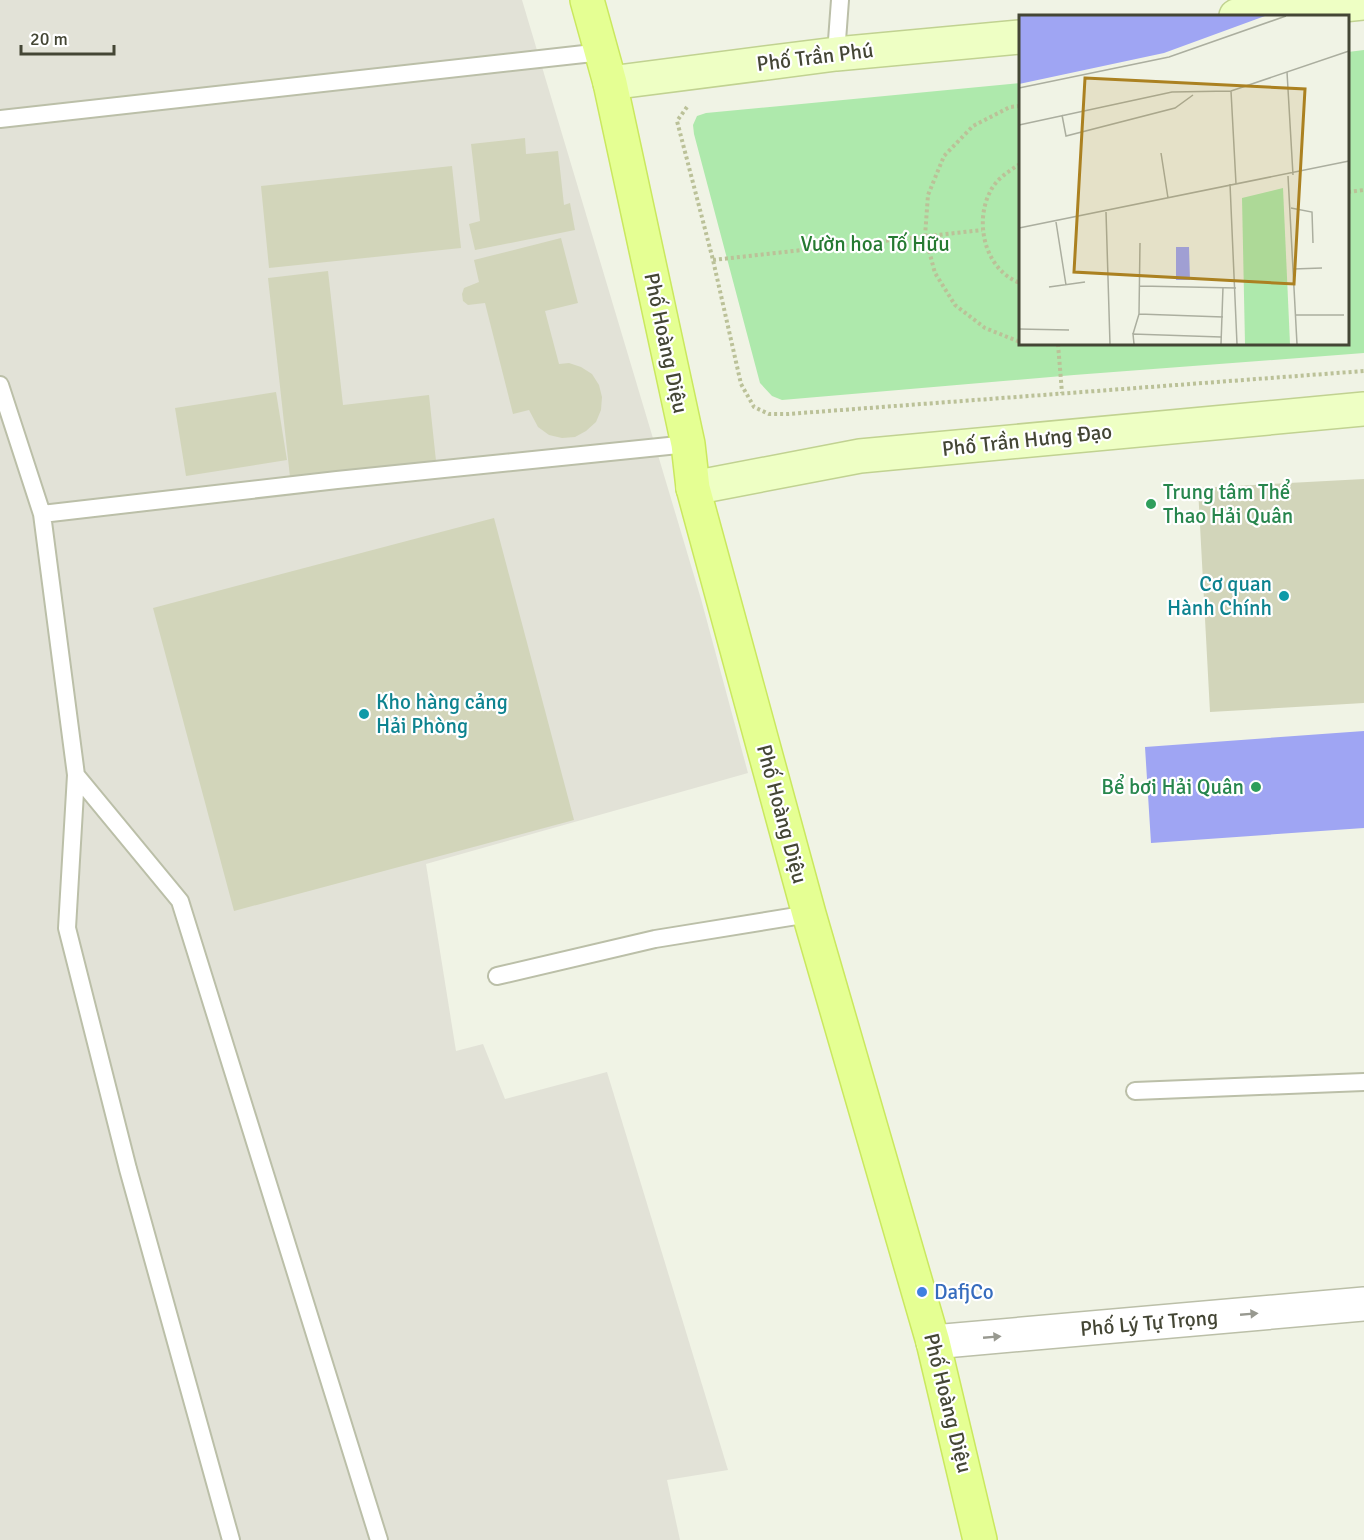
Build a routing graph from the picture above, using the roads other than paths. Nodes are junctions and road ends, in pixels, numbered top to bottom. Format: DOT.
graph roads {
  1 [pos="587,0"];
  2 [pos="840,0"];
  3 [pos="1364,3"];
  4 [pos="1250,10"];
  5 [pos="1019,37"];
  6 [pos="836,54"];
  7 [pos="606,67"];
  8 [pos="0,119"];
  9 [pos="0,385"];
  10 [pos="1364,409"];
  11 [pos="688,444"];
  12 [pos="693,488"];
  13 [pos="42,514"];
  14 [pos="76,775"];
  15 [pos="809,914"];
  16 [pos="497,976"];
  17 [pos="1364,1082"];
  18 [pos="1135,1091"];
  19 [pos="1364,1304"];
  20 [pos="933,1342"];
  21 [pos="231,1540"];
  22 [pos="379,1540"];
  23 [pos="980,1540"];
  1 -- 7 [label="main road, Phố Hoàng Diệu"];
  2 -- 6 [label="lane"];
  3 -- 4 [label="main road"];
  5 -- 6 [label="main road, Phố Trần Phú"];
  6 -- 7 [label="main road, Phố Trần Phú"];
  7 -- 8 [label="lane"];
  7 -- 11 [label="main road, Phố Hoàng Diệu"];
  9 -- 13 [label="lane"];
  10 -- 12 [label="main road, Phố Trần Hưng Đạo"];
  11 -- 12 [label="main road, Phố Hoàng Diệu"];
  11 -- 13 [label="lane"];
  12 -- 15 [label="main road, Phố Hoàng Diệu"];
  13 -- 14 [label="lane"];
  14 -- 21 [label="lane"];
  14 -- 22 [label="lane"];
  15 -- 16 [label="lane"];
  15 -- 20 [label="main road, Phố Hoàng Diệu"];
  17 -- 18 [label="lane"];
  20 -- 19 [label="street, Phố Lý Tự Trọng, one-way"];
  20 -- 23 [label="main road, Phố Hoàng Diệu"];
}
